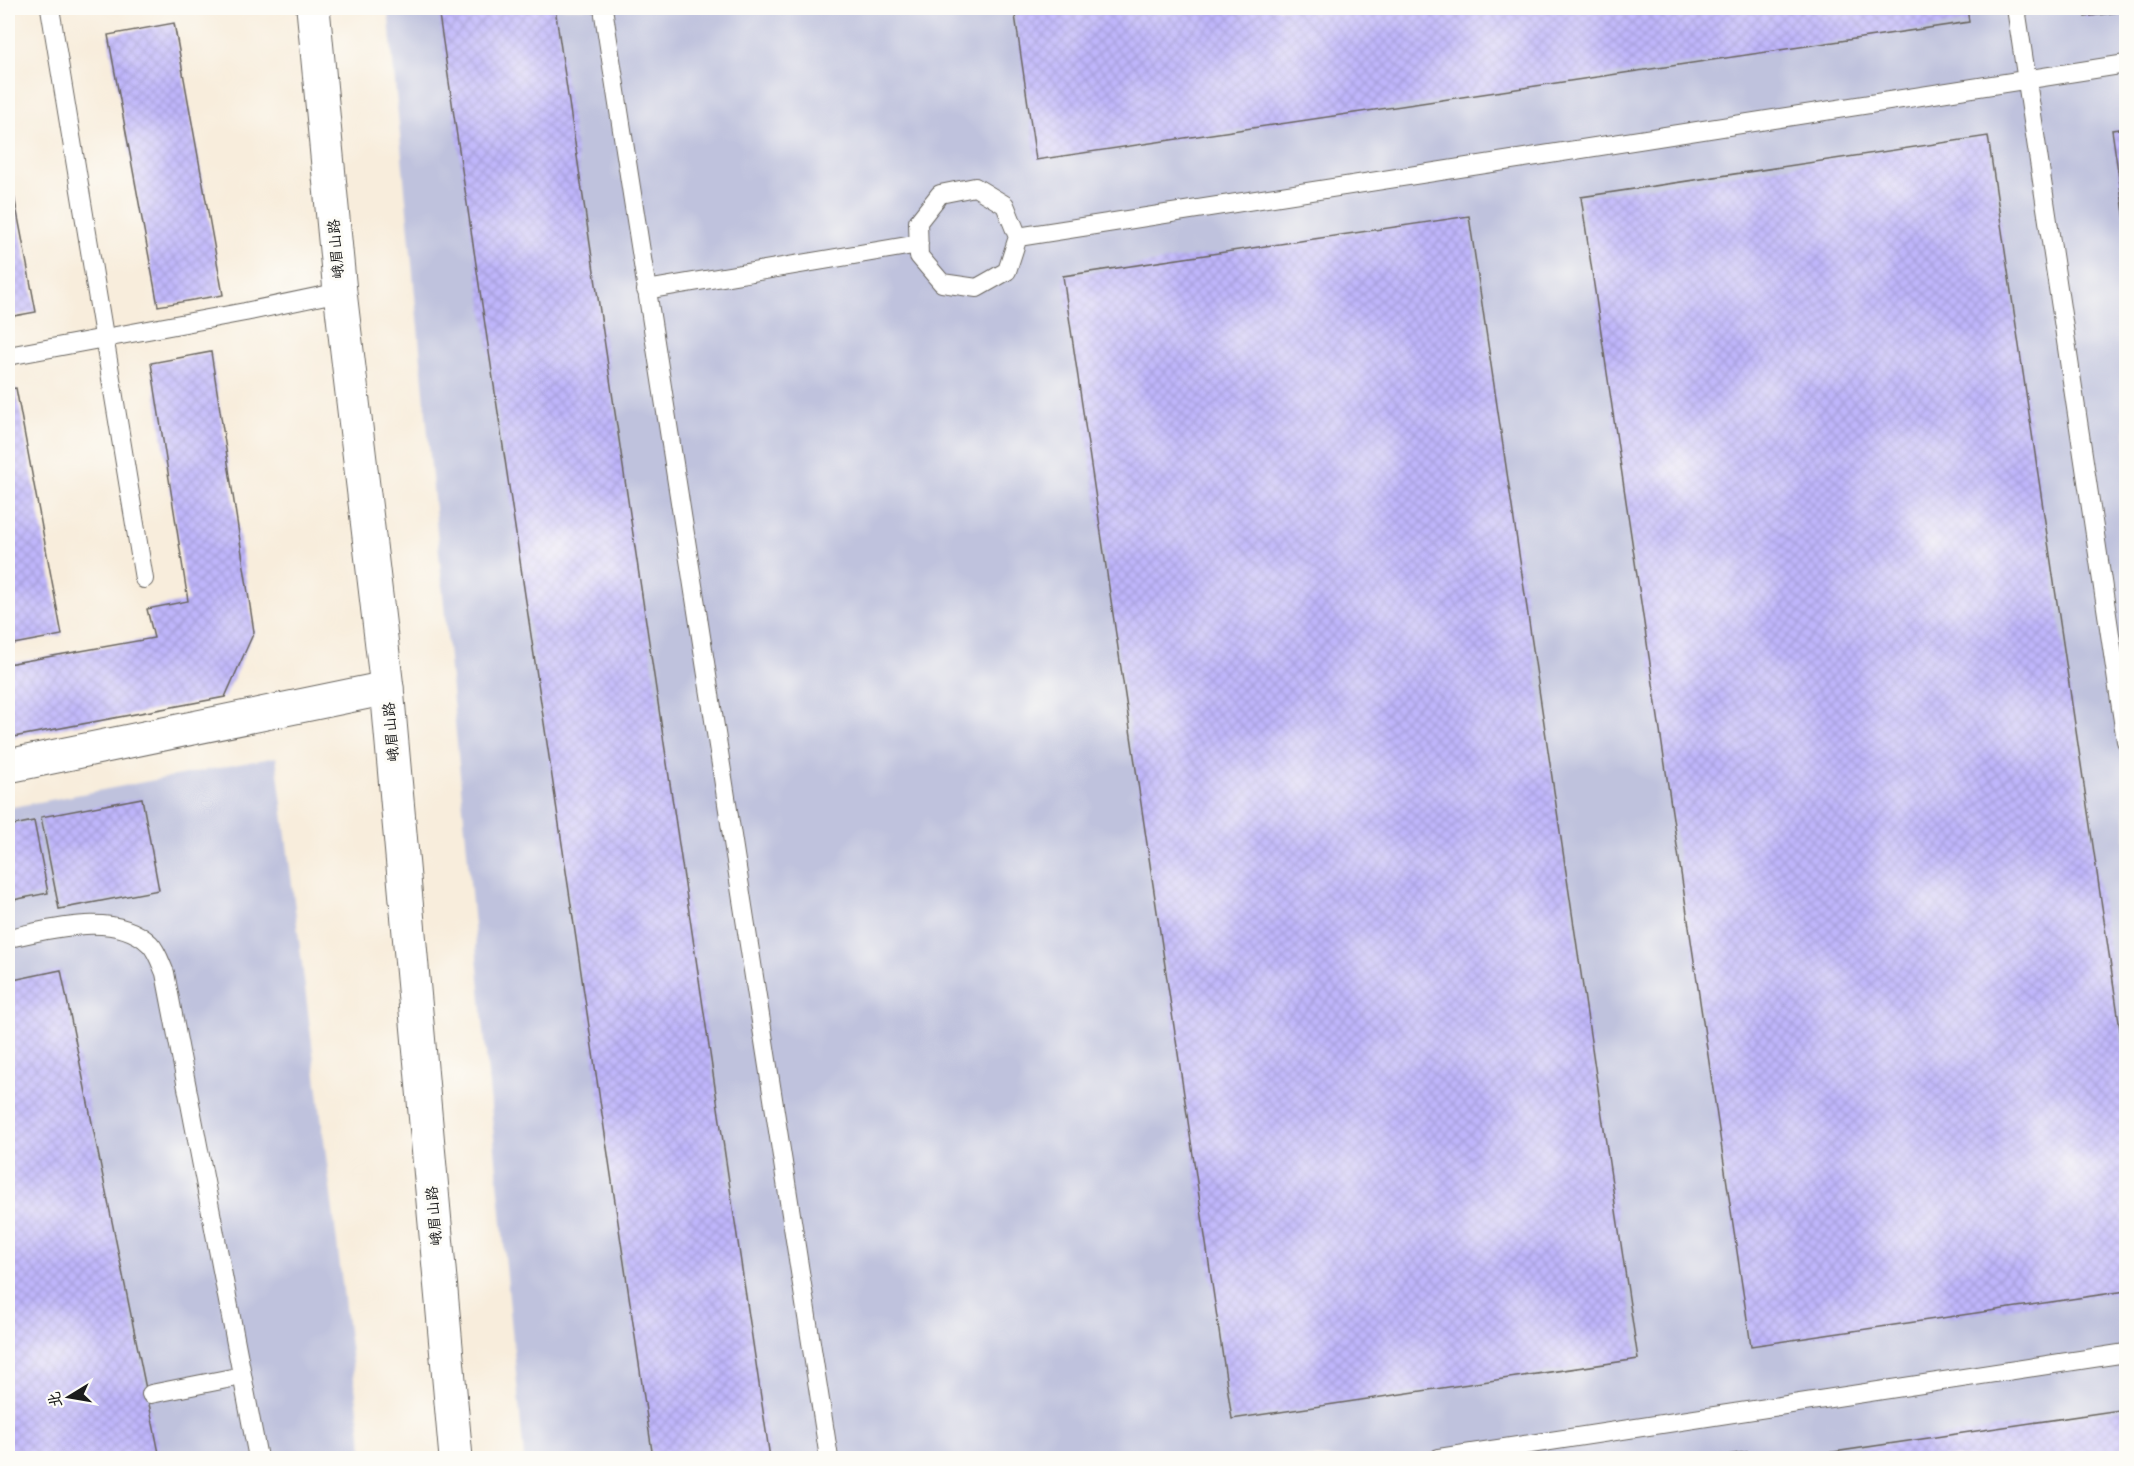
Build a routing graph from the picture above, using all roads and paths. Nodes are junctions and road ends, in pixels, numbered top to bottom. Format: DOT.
graph roads {
  1 [pos="50,8"];
  2 [pos="293,8"];
  3 [pos="313,8"];
  4 [pos="326,8"];
  5 [pos="603,8"];
  6 [pos="2016,8"];
  7 [pos="2127,64"];
  8 [pos="2028,79"];
  9 [pos="320,81"];
  10 [pos="1018,237"];
  11 [pos="919,244"];
  12 [pos="646,290"];
  13 [pos="340,292"];
  14 [pos="103,338"];
  15 [pos="8,356"];
  16 [pos="144,579"];
  17 [pos="387,688"];
  18 [pos="2127,741"];
  19 [pos="8,766"];
  20 [pos="8,938"];
  21 [pos="2127,1353"];
  22 [pos="242,1376"];
  23 [pos="151,1394"];
  24 [pos="258,1458"];
  25 [pos="456,1458"];
  26 [pos="829,1458"];
  27 [pos="1439,1458"];
  1 -- 14 [label="lane"];
  2 -- 9 [label="street"];
  3 -- 9 [label="street, 峨眉山路"];
  4 -- 9 [label="street"];
  5 -- 12 [label="lane"];
  6 -- 8 [label="lane"];
  7 -- 8 [label="lane"];
  8 -- 10 [label="lane"];
  8 -- 18 [label="lane"];
  9 -- 13 [label="street, 峨眉山路"];
  10 -- 11 [label="lane"];
  10 -- 11 [label="lane"];
  11 -- 12 [label="lane"];
  12 -- 26 [label="lane"];
  13 -- 14 [label="lane"];
  13 -- 17 [label="street, 峨眉山路"];
  14 -- 15 [label="lane"];
  14 -- 16 [label="lane"];
  17 -- 19 [label="street"];
  17 -- 25 [label="street, 峨眉山路"];
  20 -- 22 [label="lane"];
  21 -- 27 [label="lane"];
  22 -- 23 [label="lane"];
  22 -- 24 [label="lane"];
}
